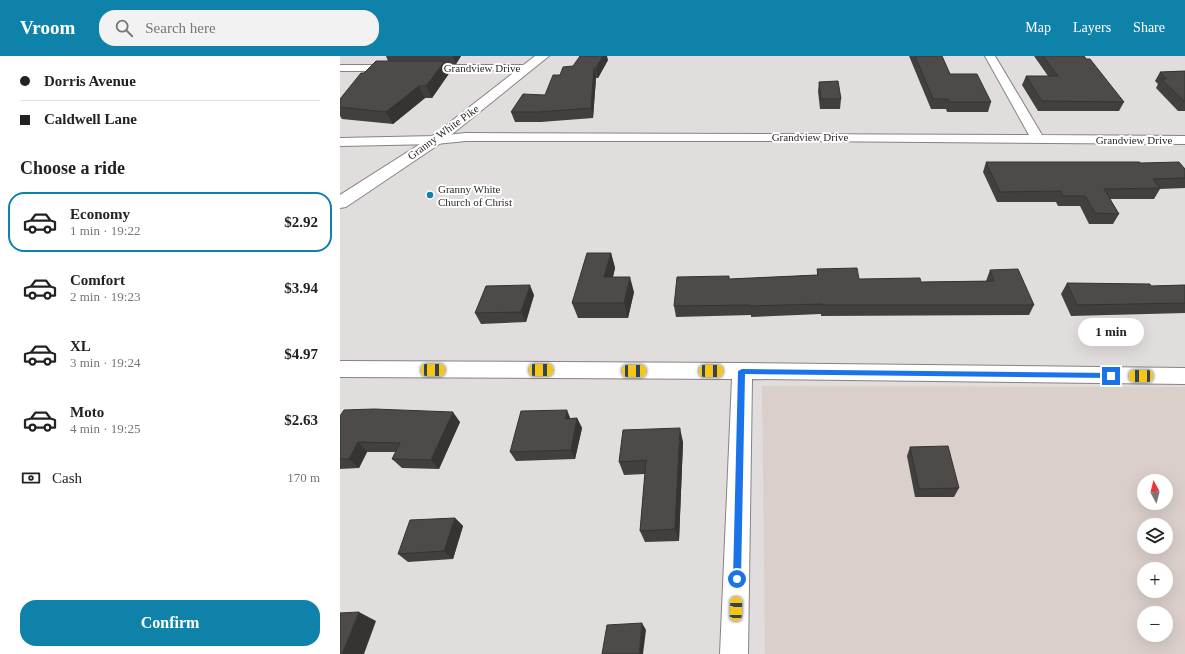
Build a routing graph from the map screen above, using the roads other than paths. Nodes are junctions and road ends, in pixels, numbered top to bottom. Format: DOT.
graph roads {
  1 [pos="543,56"];
  2 [pos="990,56"];
  3 [pos="340,68"];
  4 [pos="528,68"];
  5 [pos="436,140"];
  6 [pos="1038,140"];
  7 [pos="1185,140"];
  8 [pos="340,142"];
  9 [pos="340,203"];
  10 [pos="340,369"];
  11 [pos="742,371"];
  12 [pos="1185,376"];
  13 [pos="734,654"];
  1 -- 4 [label="main road, Granny White Pike"];
  2 -- 6 [label="street"];
  3 -- 4 [label="street, Grandview Drive"];
  4 -- 5 [label="main road, Granny White Pike"];
  5 -- 6 [label="street, Grandview Drive"];
  5 -- 8 [label="street, Grandview Drive"];
  5 -- 9 [label="main road, Granny White Pike"];
  6 -- 7 [label="street, Grandview Drive"];
  10 -- 11 [label="street"];
  11 -- 12 [label="street"];
  11 -- 13 [label="street"];
}
